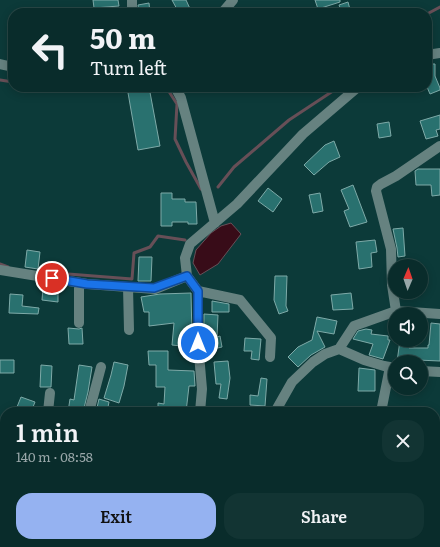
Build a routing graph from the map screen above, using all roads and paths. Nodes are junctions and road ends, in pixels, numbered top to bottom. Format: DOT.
graph roads {
  1 [pos="233,0"];
  2 [pos="226,8"];
  3 [pos="178,92"];
  4 [pos="352,92"];
  5 [pos="440,146"];
  6 [pos="215,223"];
  7 [pos="0,270"];
  8 [pos="187,276"];
  9 [pos="79,283"];
  10 [pos="128,287"];
  11 [pos="198,291"];
  12 [pos="395,307"];
  13 [pos="428,313"];
  14 [pos="388,314"];
  15 [pos="440,314"];
  16 [pos="79,323"];
  17 [pos="129,330"];
  18 [pos="339,349"];
  19 [pos="270,357"];
  20 [pos="101,366"];
  21 [pos="388,366"];
  22 [pos="428,371"];
  23 [pos="440,372"];
  24 [pos="388,386"];
  25 [pos="50,393"];
  26 [pos="49,407"];
  27 [pos="90,407"];
  28 [pos="200,407"];
  29 [pos="278,407"];
  30 [pos="382,407"];
  1 -- 2 [label="street"];
  3 -- 6 [label="street"];
  4 -- 6 [label="street"];
  5 -- 12 [label="street"];
  6 -- 8 [label="street"];
  7 -- 9 [label="street"];
  8 -- 10 [label="street"];
  8 -- 11 [label="street"];
  9 -- 10 [label="street"];
  9 -- 16 [label="street"];
  10 -- 17 [label="street"];
  11 -- 19 [label="street"];
  11 -- 28 [label="street"];
  13 -- 15 [label="street"];
  14 -- 18 [label="street"];
  18 -- 21 [label="street"];
  18 -- 29 [label="street"];
  20 -- 27 [label="street"];
  22 -- 23 [label="street"];
  24 -- 30 [label="street"];
  25 -- 26 [label="street"];
}
